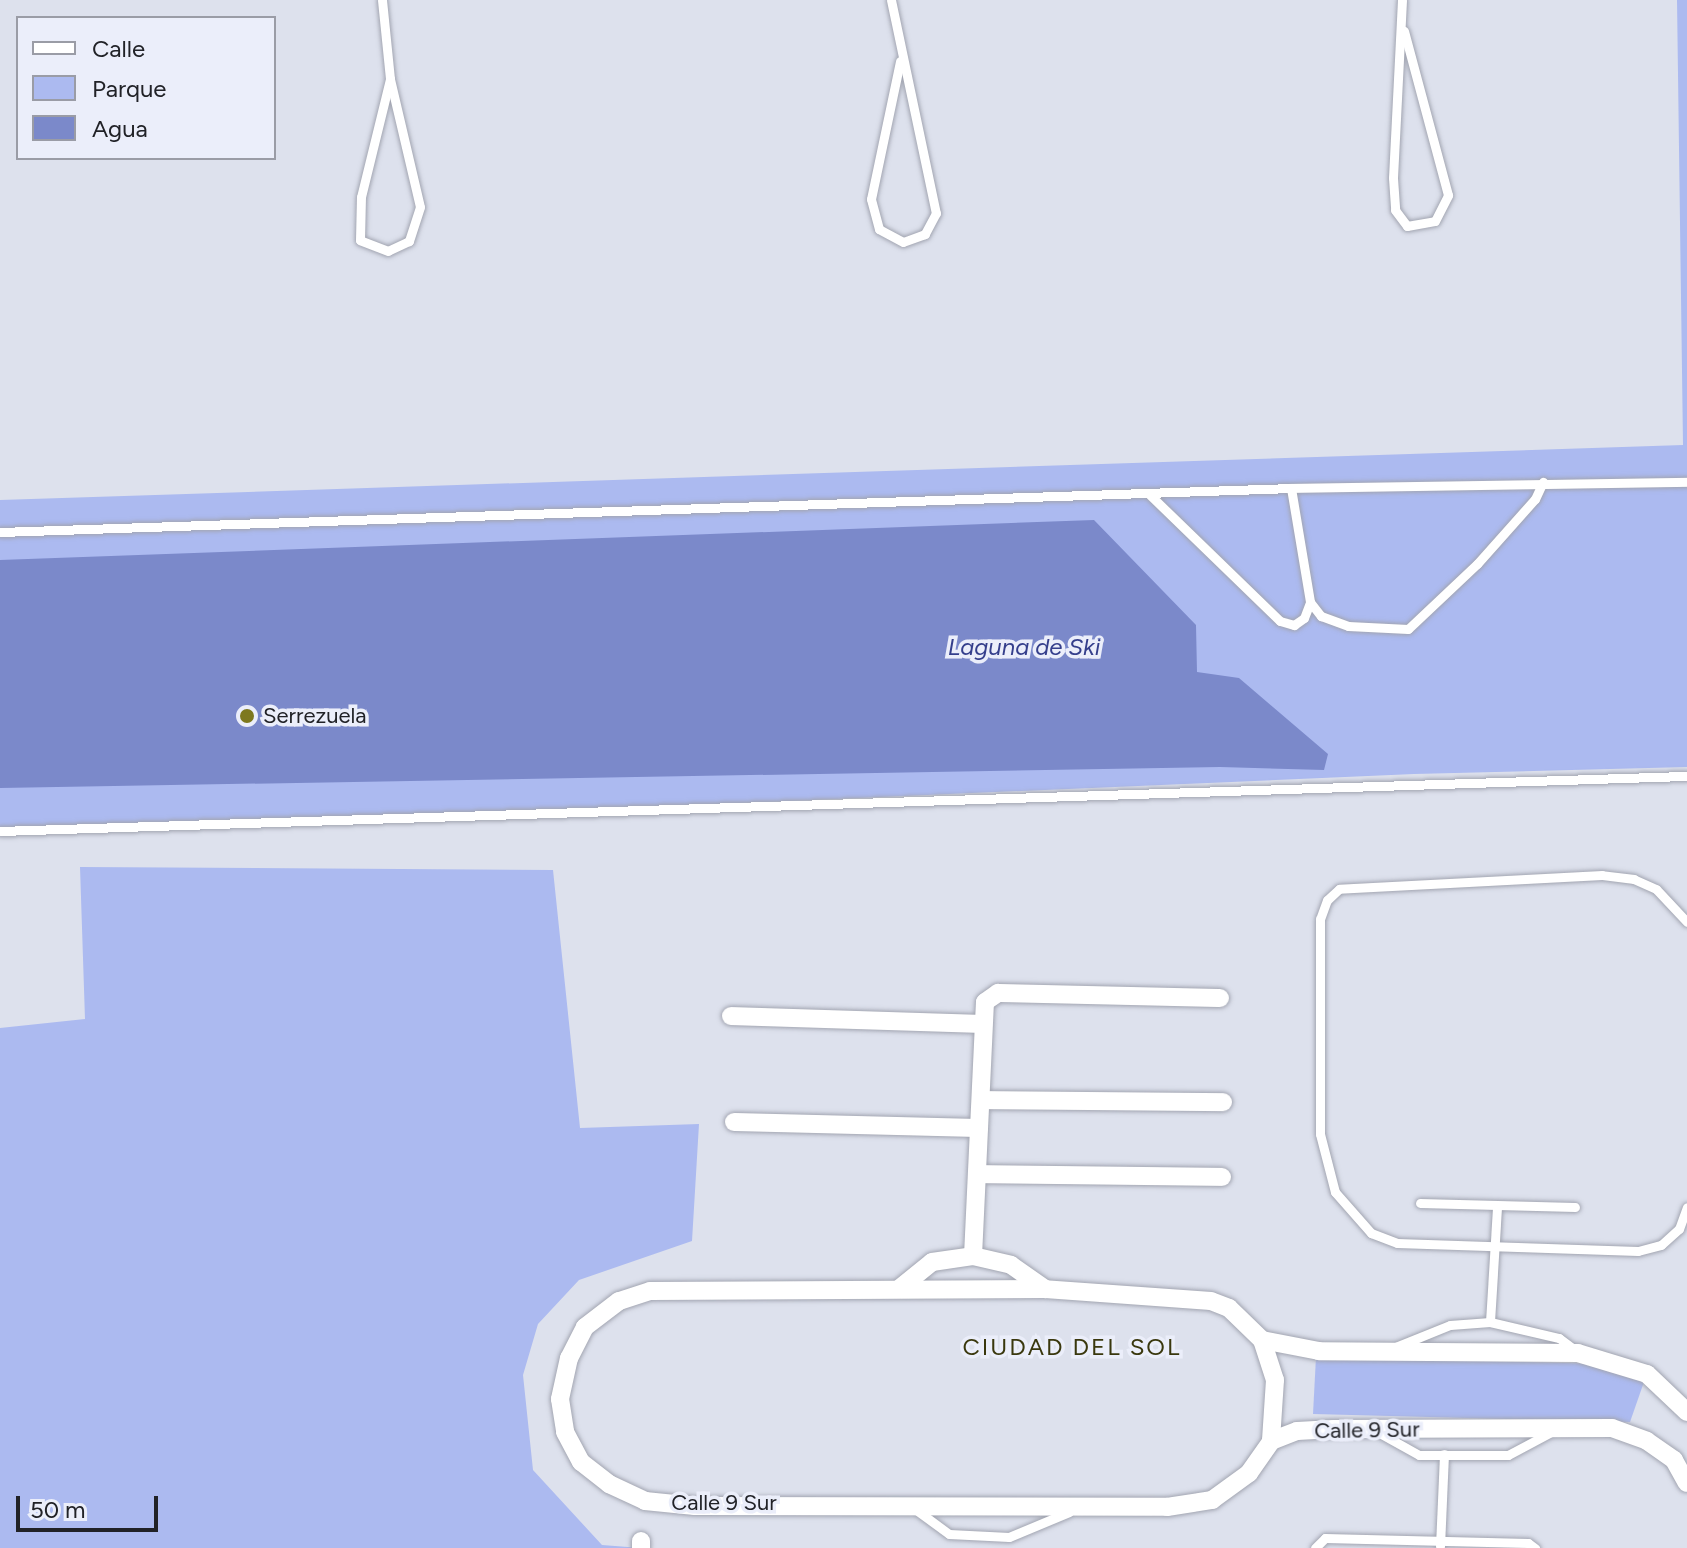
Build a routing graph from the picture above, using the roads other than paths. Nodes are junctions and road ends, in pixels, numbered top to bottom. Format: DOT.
graph roads {
  1 [pos="382,0"];
  2 [pos="891,0"];
  3 [pos="1402,0"];
  4 [pos="1404,31"];
  5 [pos="900,61"];
  6 [pos="390,79"];
  7 [pos="1543,482"];
  8 [pos="1687,482"];
  9 [pos="1291,488"];
  10 [pos="1150,495"];
  11 [pos="0,532"];
  12 [pos="1310,602"];
  13 [pos="1687,776"];
  14 [pos="0,831"];
  15 [pos="1687,922"];
  16 [pos="1220,998"];
  17 [pos="731,1016"];
  18 [pos="982,1024"];
  19 [pos="981,1100"];
  20 [pos="1223,1102"];
  21 [pos="734,1122"];
  22 [pos="979,1128"];
  23 [pos="978,1174"];
  24 [pos="1222,1177"];
  25 [pos="1420,1203"];
  26 [pos="1575,1207"];
  27 [pos="1687,1207"];
  28 [pos="1497,1208"];
  29 [pos="1495,1244"];
  30 [pos="973,1256"];
  31 [pos="900,1288"];
  32 [pos="1045,1289"];
  33 [pos="1490,1322"];
  34 [pos="1262,1340"];
  35 [pos="1391,1349"];
  36 [pos="1578,1353"];
  37 [pos="1687,1412"];
  38 [pos="1558,1428"];
  39 [pos="1376,1431"];
  40 [pos="1271,1441"];
  41 [pos="1444,1454"];
  42 [pos="1687,1483"];
  43 [pos="1077,1508"];
  44 [pos="915,1509"];
  45 [pos="1440,1545"];
  46 [pos="1315,1548"];
  47 [pos="1535,1548"];
  1 -- 6 [label="lane"];
  2 -- 5 [label="lane"];
  3 -- 4 [label="lane"];
  4 -- 4 [label="lane"];
  5 -- 5 [label="lane"];
  6 -- 6 [label="lane"];
  7 -- 8 [label="lane"];
  7 -- 9 [label="lane"];
  7 -- 12 [label="lane"];
  9 -- 10 [label="lane"];
  9 -- 12 [label="lane"];
  10 -- 11 [label="lane"];
  10 -- 12 [label="lane"];
  13 -- 14 [label="lane"];
  15 -- 29 [label="lane"];
  16 -- 18 [label="street"];
  17 -- 18 [label="street"];
  18 -- 19 [label="street"];
  19 -- 20 [label="street"];
  19 -- 22 [label="street"];
  21 -- 22 [label="street"];
  22 -- 23 [label="street"];
  23 -- 24 [label="street"];
  23 -- 30 [label="street"];
  25 -- 28 [label="lane"];
  26 -- 28 [label="lane"];
  27 -- 29 [label="lane"];
  28 -- 29 [label="lane"];
  29 -- 33 [label="lane"];
  30 -- 31 [label="street"];
  30 -- 32 [label="street"];
  31 -- 32 [label="street, Calle 9 Sur"];
  31 -- 44 [label="street, Calle 9 Sur"];
  32 -- 34 [label="street, Calle 9 Sur"];
  33 -- 35 [label="lane"];
  33 -- 36 [label="lane"];
  34 -- 35 [label="street"];
  34 -- 40 [label="street"];
  35 -- 36 [label="street"];
  36 -- 37 [label="street"];
  38 -- 39 [label="street, Calle 9 Sur"];
  38 -- 41 [label="lane"];
  38 -- 42 [label="street, Calle 9 Sur"];
  39 -- 40 [label="street, Calle 9 Sur"];
  39 -- 41 [label="lane"];
  40 -- 43 [label="street, Calle 9 Sur"];
  41 -- 45 [label="lane"];
  43 -- 44 [label="street, Calle 9 Sur"];
  43 -- 44 [label="lane"];
  45 -- 46 [label="lane"];
  45 -- 47 [label="lane"];
}
